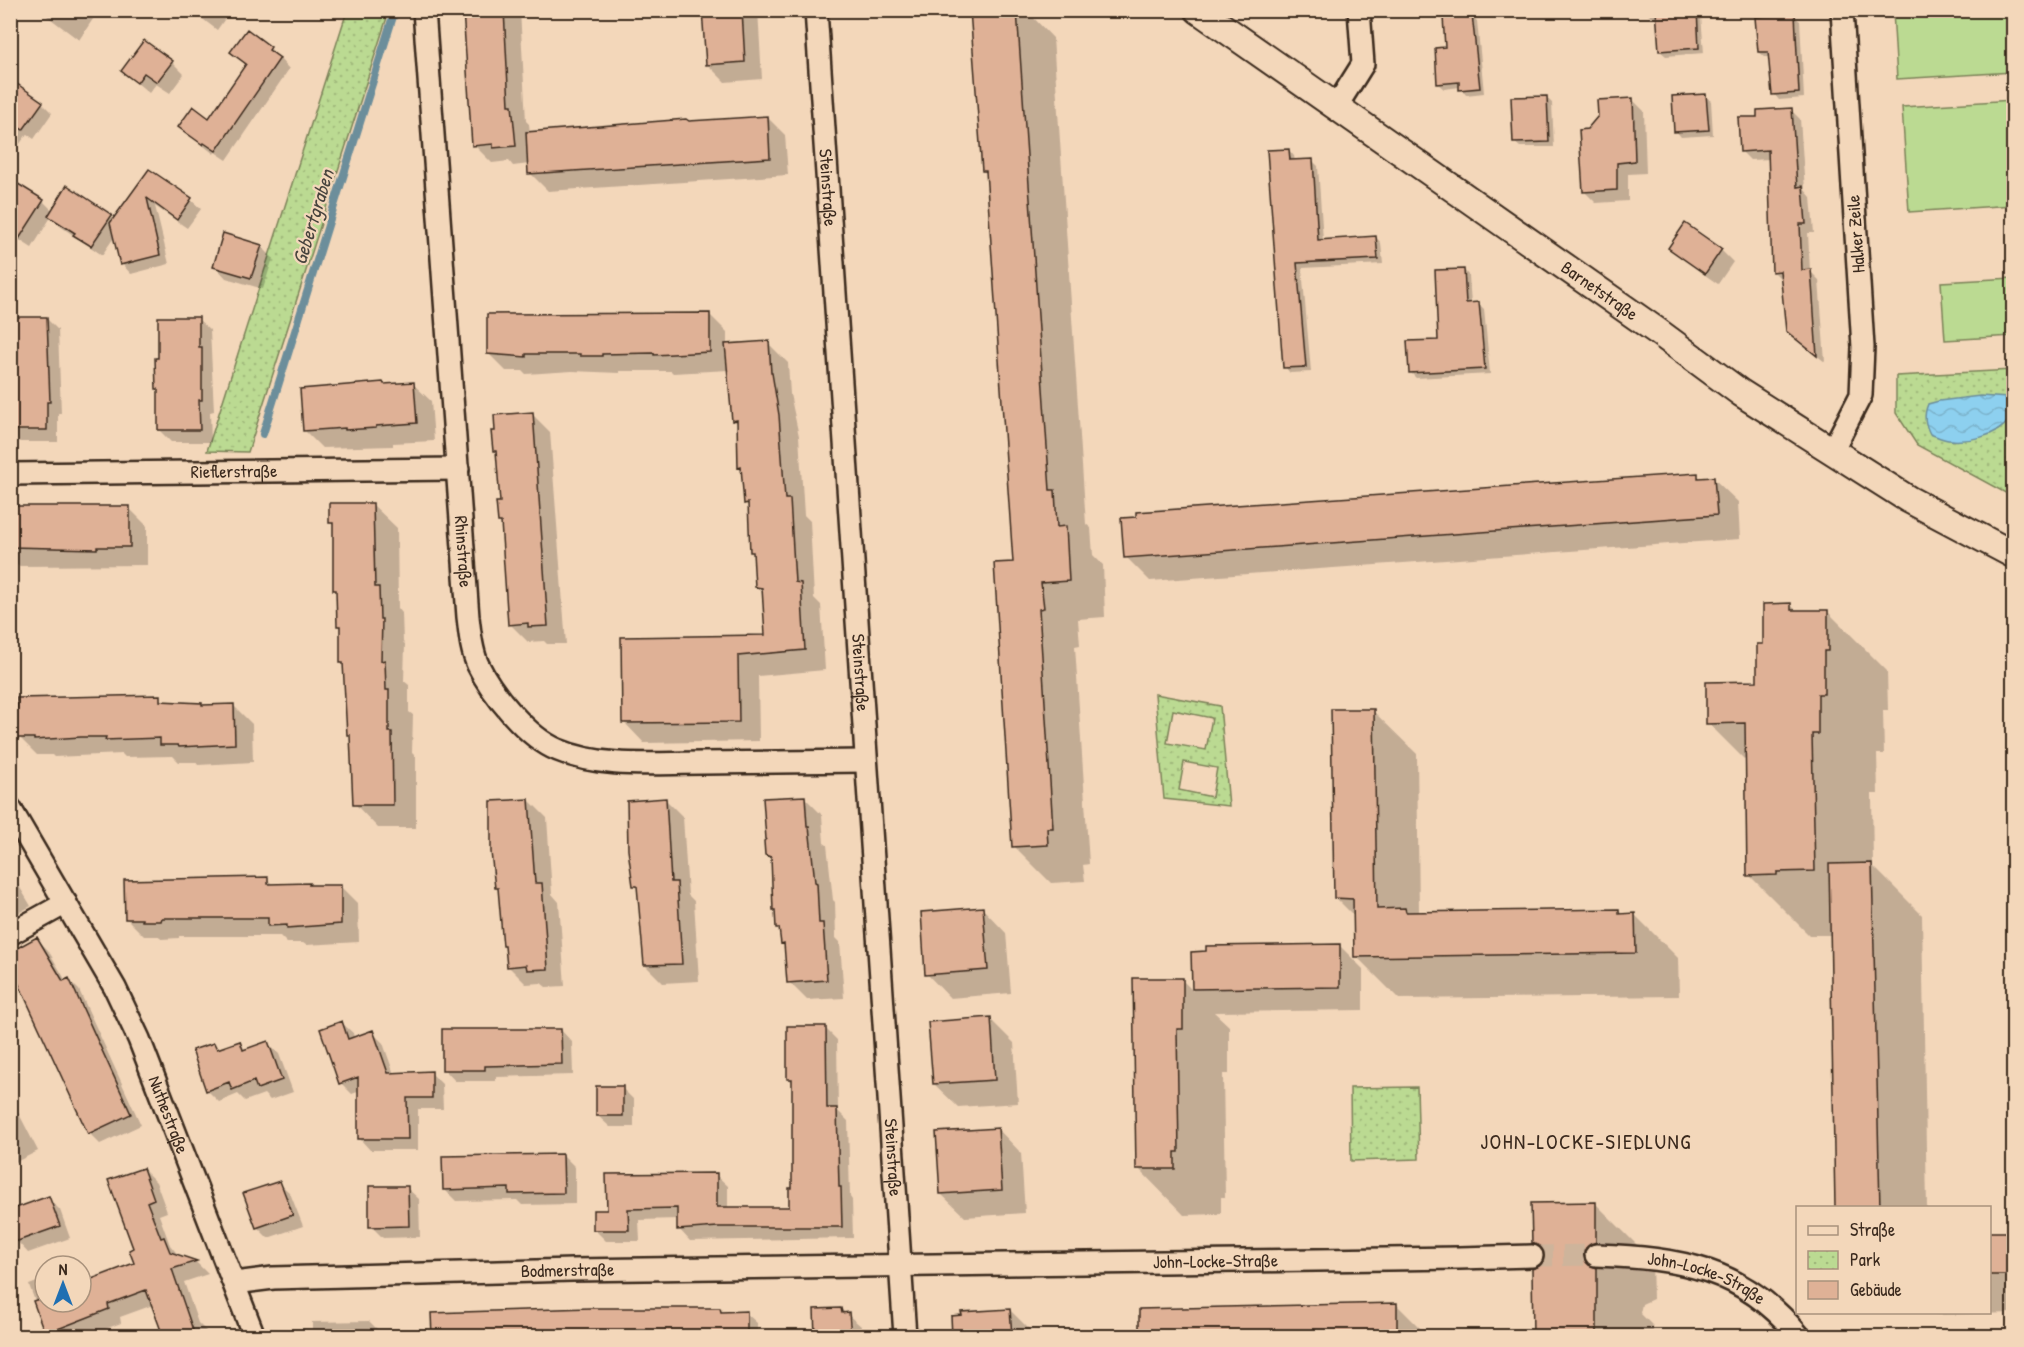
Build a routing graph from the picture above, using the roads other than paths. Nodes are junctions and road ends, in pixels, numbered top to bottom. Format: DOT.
graph roads {
  1 [pos="424,10"];
  2 [pos="816,10"];
  3 [pos="1198,10"];
  4 [pos="1359,10"];
  5 [pos="1842,10"];
  6 [pos="1336,107"];
  7 [pos="1832,451"];
  8 [pos="458,469"];
  9 [pos="10,474"];
  10 [pos="2013,555"];
  11 [pos="866,761"];
  12 [pos="10,808"];
  13 [pos="66,903"];
  14 [pos="10,934"];
  15 [pos="1596,1255"];
  16 [pos="1532,1256"];
  17 [pos="900,1266"];
  18 [pos="235,1283"];
  19 [pos="254,1336"];
  20 [pos="905,1336"];
  21 [pos="1799,1336"];
  1 -- 8 [label="street, Rhinstraße"];
  2 -- 11 [label="street, Steinstraße"];
  3 -- 6 [label="street, Barnetstraße"];
  4 -- 6 [label="street"];
  5 -- 7 [label="street, Halker Zeile"];
  6 -- 7 [label="street, Barnetstraße"];
  7 -- 10 [label="street, Barnetstraße"];
  8 -- 9 [label="street, Rieflerstraße"];
  8 -- 11 [label="street, Rhinstraße"];
  11 -- 17 [label="street, Steinstraße"];
  12 -- 13 [label="street, Nuthestraße"];
  13 -- 14 [label="street"];
  13 -- 18 [label="street, Nuthestraße"];
  15 -- 21 [label="street, John-Locke-Straße"];
  16 -- 17 [label="street, John-Locke-Straße"];
  17 -- 18 [label="street, Bodmerstraße"];
  17 -- 20 [label="street, Steinstraße"];
  18 -- 19 [label="street, Nuthestraße"];
}
